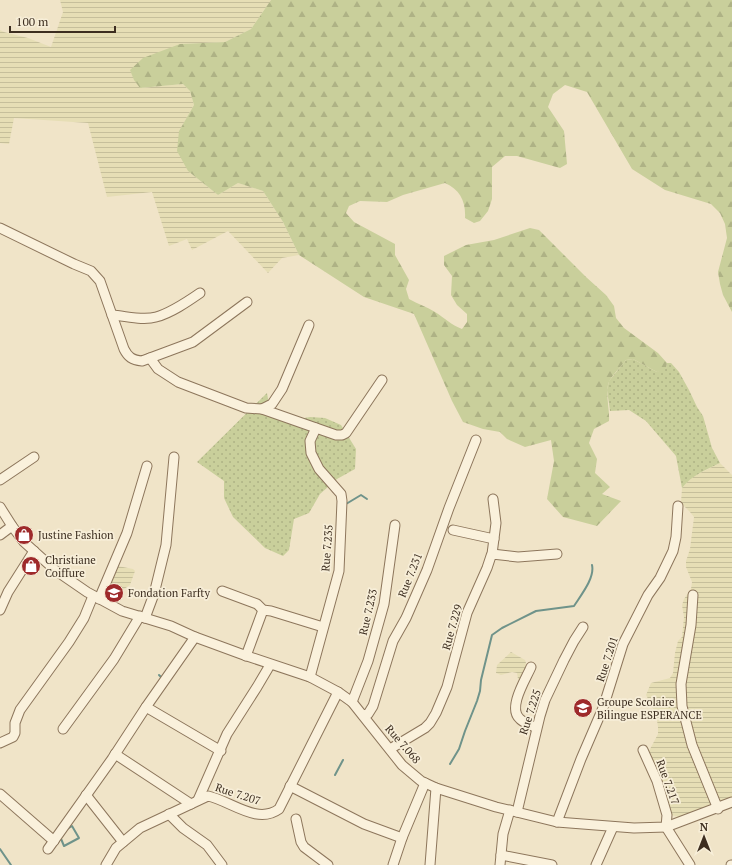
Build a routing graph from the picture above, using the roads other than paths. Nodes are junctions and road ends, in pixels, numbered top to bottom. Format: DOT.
graph roads {
  1 [pos="0,228"];
  2 [pos="200,293"];
  3 [pos="247,302"];
  4 [pos="112,315"];
  5 [pos="309,325"];
  6 [pos="150,358"];
  7 [pos="382,380"];
  8 [pos="262,409"];
  9 [pos="316,428"];
  10 [pos="476,440"];
  11 [pos="34,457"];
  12 [pos="174,457"];
  13 [pos="147,466"];
  14 [pos="0,480"];
  15 [pos="493,499"];
  16 [pos="678,506"];
  17 [pos="1,509"];
  18 [pos="395,525"];
  19 [pos="12,526"];
  20 [pos="453,530"];
  21 [pos="0,535"];
  22 [pos="494,540"];
  23 [pos="34,552"];
  24 [pos="492,554"];
  25 [pos="557,554"];
  26 [pos="222,591"];
  27 [pos="693,594"];
  28 [pos="96,597"];
  29 [pos="0,610"];
  30 [pos="263,610"];
  31 [pos="142,617"];
  32 [pos="323,627"];
  33 [pos="583,627"];
  34 [pos="195,637"];
  35 [pos="246,656"];
  36 [pos="270,665"];
  37 [pos="531,667"];
  38 [pos="310,678"];
  39 [pos="338,692"];
  40 [pos="352,702"];
  41 [pos="146,707"];
  42 [pos="363,715"];
  43 [pos="536,728"];
  44 [pos="63,729"];
  45 [pos="0,743"];
  46 [pos="390,750"];
  47 [pos="643,750"];
  48 [pos="221,751"];
  49 [pos="115,754"];
  50 [pos="425,782"];
  51 [pos="290,786"];
  52 [pos="436,788"];
  53 [pos="0,794"];
  54 [pos="86,795"];
  55 [pos="194,802"];
  56 [pos="732,802"];
  57 [pos="718,809"];
  58 [pos="514,811"];
  59 [pos="169,814"];
  60 [pos="296,819"];
  61 [pos="557,822"];
  62 [pos="613,827"];
  63 [pos="666,827"];
  64 [pos="402,838"];
  65 [pos="54,841"];
  66 [pos="123,842"];
  67 [pos="48,849"];
  68 [pos="501,855"];
  69 [pos="106,865"];
  70 [pos="222,865"];
  71 [pos="328,865"];
  72 [pos="393,865"];
  73 [pos="430,865"];
  74 [pos="500,865"];
  75 [pos="552,865"];
  76 [pos="596,865"];
  77 [pos="690,865"];
  1 -- 4 [label="street"];
  2 -- 4 [label="street"];
  3 -- 6 [label="street"];
  4 -- 6 [label="street"];
  5 -- 8 [label="street"];
  6 -- 8 [label="street"];
  7 -- 9 [label="street"];
  8 -- 9 [label="street"];
  9 -- 32 [label="street, Rue 7.235"];
  10 -- 42 [label="street, Rue 7.231"];
  11 -- 14 [label="street"];
  12 -- 31 [label="street"];
  13 -- 28 [label="street"];
  15 -- 22 [label="street, Rue 7.229"];
  16 -- 61 [label="street, Rue 7.201"];
  17 -- 19 [label="street, Rue 7.068"];
  18 -- 40 [label="street, Rue 7.233"];
  19 -- 21 [label="street"];
  19 -- 23 [label="street, Rue 7.068"];
  20 -- 22 [label="street"];
  22 -- 24 [label="street, Rue 7.229"];
  23 -- 28 [label="street, Rue 7.068"];
  23 -- 29 [label="street"];
  24 -- 25 [label="street"];
  24 -- 46 [label="street, Rue 7.229"];
  26 -- 30 [label="street"];
  27 -- 57 [label="street"];
  28 -- 31 [label="street, Rue 7.068"];
  28 -- 45 [label="street"];
  30 -- 32 [label="street"];
  30 -- 35 [label="street"];
  31 -- 34 [label="street, Rue 7.068"];
  31 -- 44 [label="street"];
  32 -- 38 [label="street, Rue 7.235"];
  33 -- 43 [label="street, Rue 7.225"];
  34 -- 35 [label="street, Rue 7.068"];
  34 -- 41 [label="street"];
  35 -- 36 [label="street, Rue 7.068"];
  36 -- 38 [label="street, Rue 7.068"];
  36 -- 48 [label="street"];
  37 -- 43 [label="street"];
  38 -- 39 [label="street, Rue 7.068"];
  39 -- 40 [label="street, Rue 7.068"];
  39 -- 51 [label="street, Rue 7.207"];
  40 -- 42 [label="street, Rue 7.068"];
  41 -- 48 [label="street"];
  41 -- 49 [label="street"];
  42 -- 46 [label="street, Rue 7.068"];
  43 -- 58 [label="street, Rue 7.225"];
  46 -- 50 [label="street, Rue 7.068"];
  47 -- 63 [label="street, Rue 7.217"];
  48 -- 55 [label="street"];
  49 -- 54 [label="street"];
  49 -- 55 [label="street"];
  50 -- 52 [label="street, Rue 7.068"];
  50 -- 64 [label="street"];
  51 -- 55 [label="street, Rue 7.207"];
  51 -- 64 [label="street"];
  52 -- 58 [label="street, Rue 7.068"];
  52 -- 73 [label="street"];
  53 -- 65 [label="street"];
  54 -- 65 [label="street"];
  54 -- 66 [label="street"];
  55 -- 59 [label="street, Rue 7.207"];
  56 -- 57 [label="street, Rue 7.068"];
  57 -- 63 [label="street, Rue 7.068"];
  58 -- 61 [label="street, Rue 7.068"];
  58 -- 68 [label="street, Rue 7.225"];
  59 -- 66 [label="street, Rue 7.207"];
  59 -- 70 [label="street"];
  60 -- 71 [label="street"];
  61 -- 62 [label="street, Rue 7.068"];
  62 -- 63 [label="street, Rue 7.068"];
  62 -- 76 [label="street"];
  63 -- 77 [label="street"];
  64 -- 72 [label="street"];
  65 -- 67 [label="street"];
  66 -- 69 [label="street, Rue 7.207"];
  68 -- 74 [label="street, Rue 7.225"];
  68 -- 75 [label="street"];
}
